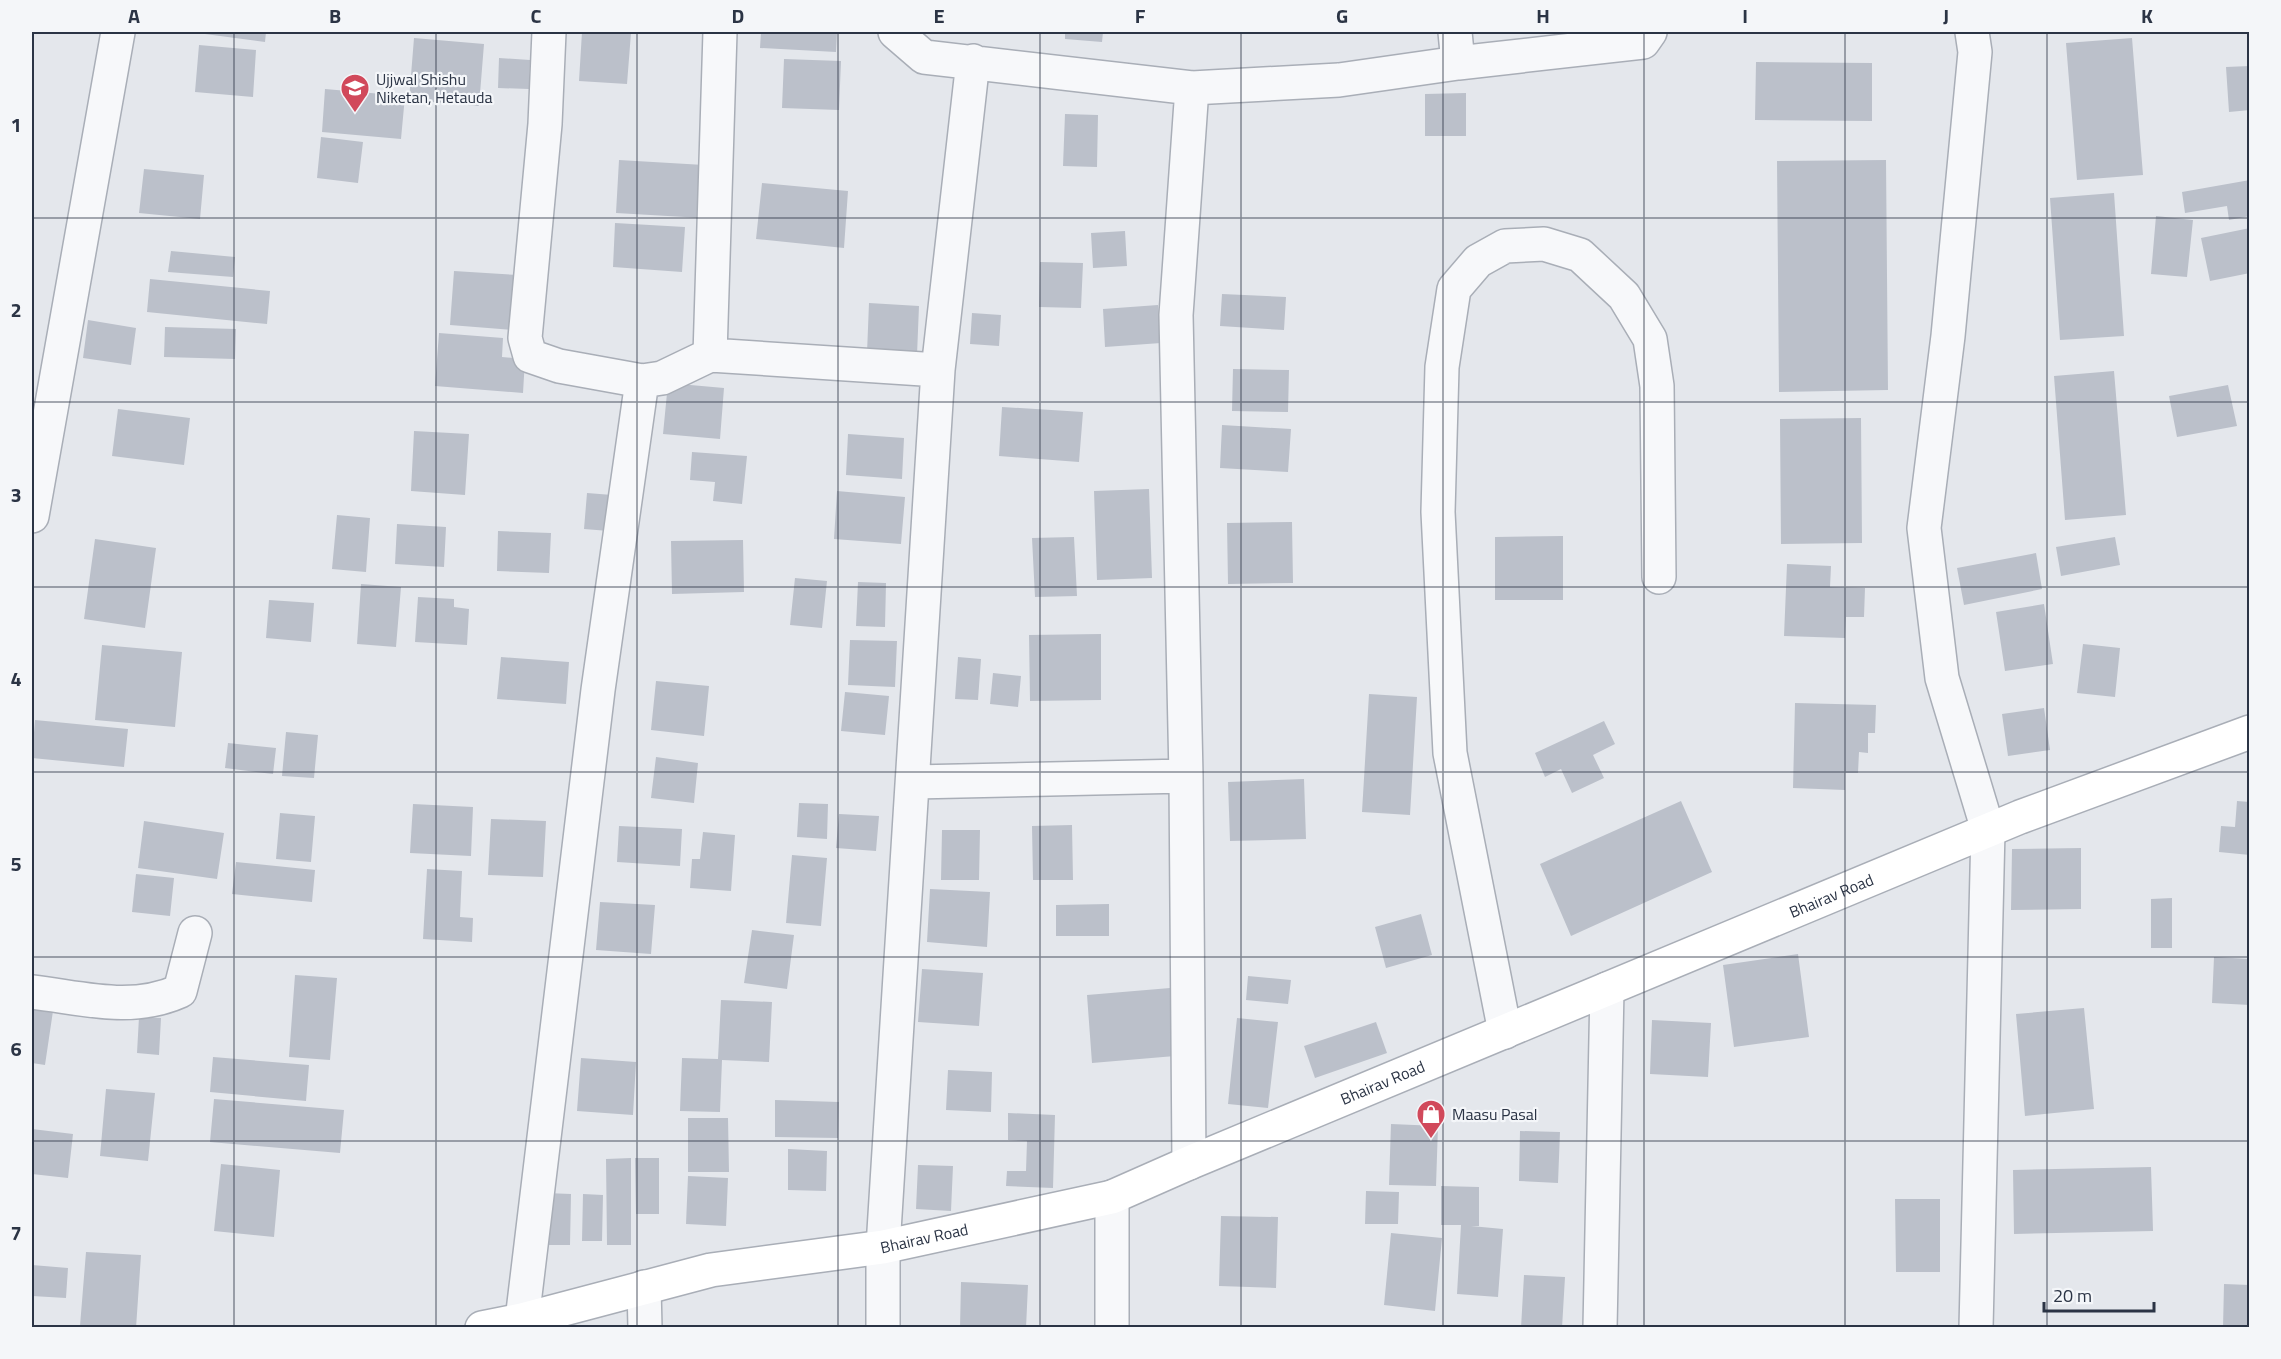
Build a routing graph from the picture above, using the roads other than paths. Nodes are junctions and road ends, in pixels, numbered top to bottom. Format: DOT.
graph roads {
  1 [pos="118,32"];
  2 [pos="549,32"];
  3 [pos="720,32"];
  4 [pos="895,32"];
  5 [pos="1650,32"];
  6 [pos="1972,32"];
  7 [pos="1456,47"];
  8 [pos="973,61"];
  9 [pos="1192,88"];
  10 [pos="710,354"];
  11 [pos="938,370"];
  12 [pos="642,381"];
  13 [pos="32,516"];
  14 [pos="1659,577"];
  15 [pos="2250,732"];
  16 [pos="1186,776"];
  17 [pos="914,782"];
  18 [pos="1988,830"];
  19 [pos="195,933"];
  20 [pos="1607,989"];
  21 [pos="32,992"];
  22 [pos="1505,1032"];
  23 [pos="1189,1162"];
  24 [pos="1112,1197"];
  25 [pos="883,1247"];
  26 [pos="644,1287"];
  27 [pos="522,1320"];
  28 [pos="482,1328"];
  29 [pos="645,1328"];
  30 [pos="883,1328"];
  31 [pos="1112,1328"];
  32 [pos="1600,1328"];
  33 [pos="1976,1328"];
  1 -- 13 [label="street"];
  2 -- 12 [label="street"];
  3 -- 10 [label="street"];
  4 -- 8 [label="street"];
  5 -- 7 [label="street"];
  6 -- 18 [label="street"];
  7 -- 9 [label="street"];
  8 -- 9 [label="street"];
  8 -- 11 [label="street"];
  9 -- 16 [label="street"];
  10 -- 11 [label="street"];
  10 -- 12 [label="street"];
  11 -- 17 [label="street"];
  12 -- 27 [label="street"];
  14 -- 22 [label="street"];
  15 -- 18 [label="main road, Bhairav Road"];
  16 -- 17 [label="street"];
  16 -- 23 [label="street"];
  17 -- 25 [label="street"];
  18 -- 20 [label="main road, Bhairav Road"];
  18 -- 33 [label="street"];
  19 -- 21 [label="street"];
  20 -- 22 [label="main road, Bhairav Road"];
  20 -- 32 [label="street"];
  22 -- 23 [label="main road, Bhairav Road"];
  23 -- 24 [label="main road, Bhairav Road"];
  24 -- 25 [label="main road, Bhairav Road"];
  24 -- 31 [label="street"];
  25 -- 26 [label="main road, Bhairav Road"];
  25 -- 30 [label="street"];
  26 -- 27 [label="main road, Bhairav Road"];
  26 -- 29 [label="street"];
  27 -- 28 [label="main road, Bhairav Road"];
}
